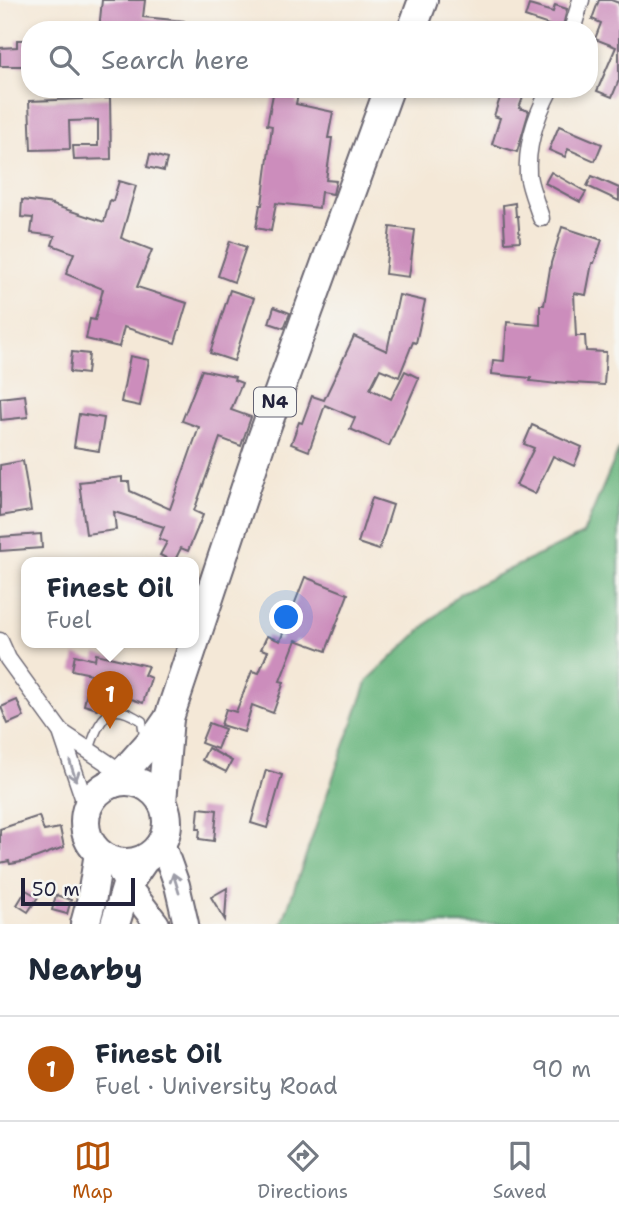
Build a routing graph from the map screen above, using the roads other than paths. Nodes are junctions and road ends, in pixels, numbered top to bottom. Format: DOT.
graph roads {
  1 [pos="423,0"];
  2 [pos="581,0"];
  3 [pos="415,21"];
  4 [pos="575,21"];
  5 [pos="386,98"];
  6 [pos="546,98"];
  7 [pos="541,218"];
  8 [pos="199,628"];
  9 [pos="0,641"];
  10 [pos="192,648"];
  11 [pos="169,718"];
  12 [pos="61,732"];
  13 [pos="89,751"];
  14 [pos="142,751"];
  15 [pos="124,779"];
  16 [pos="162,802"];
  17 [pos="87,809"];
  18 [pos="153,852"];
  19 [pos="114,867"];
  20 [pos="85,924"];
  21 [pos="114,924"];
  22 [pos="157,924"];
  23 [pos="186,924"];
  1 -- 3 [label="highway"];
  2 -- 4 [label="street"];
  5 -- 8 [label="highway, N4"];
  6 -- 7 [label="street"];
  9 -- 12 [label="street"];
  10 -- 11 [label="highway, N4"];
  11 -- 14 [label="highway, N4"];
  11 -- 16 [label="highway, N4"];
  12 -- 13 [label="street"];
  12 -- 17 [label="street, one-way"];
  13 -- 14 [label="lane"];
  13 -- 15 [label="street"];
  14 -- 15 [label="highway, N4"];
  15 -- 16 [label="highway"];
  15 -- 17 [label="highway, N4"];
  16 -- 18 [label="highway, N4"];
  17 -- 19 [label="highway"];
  18 -- 19 [label="highway"];
  23 -- 18 [label="main road, one-way"];
  19 -- 20 [label="highway"];
  19 -- 21 [label="highway"];
  19 -- 22 [label="main road"];
}
